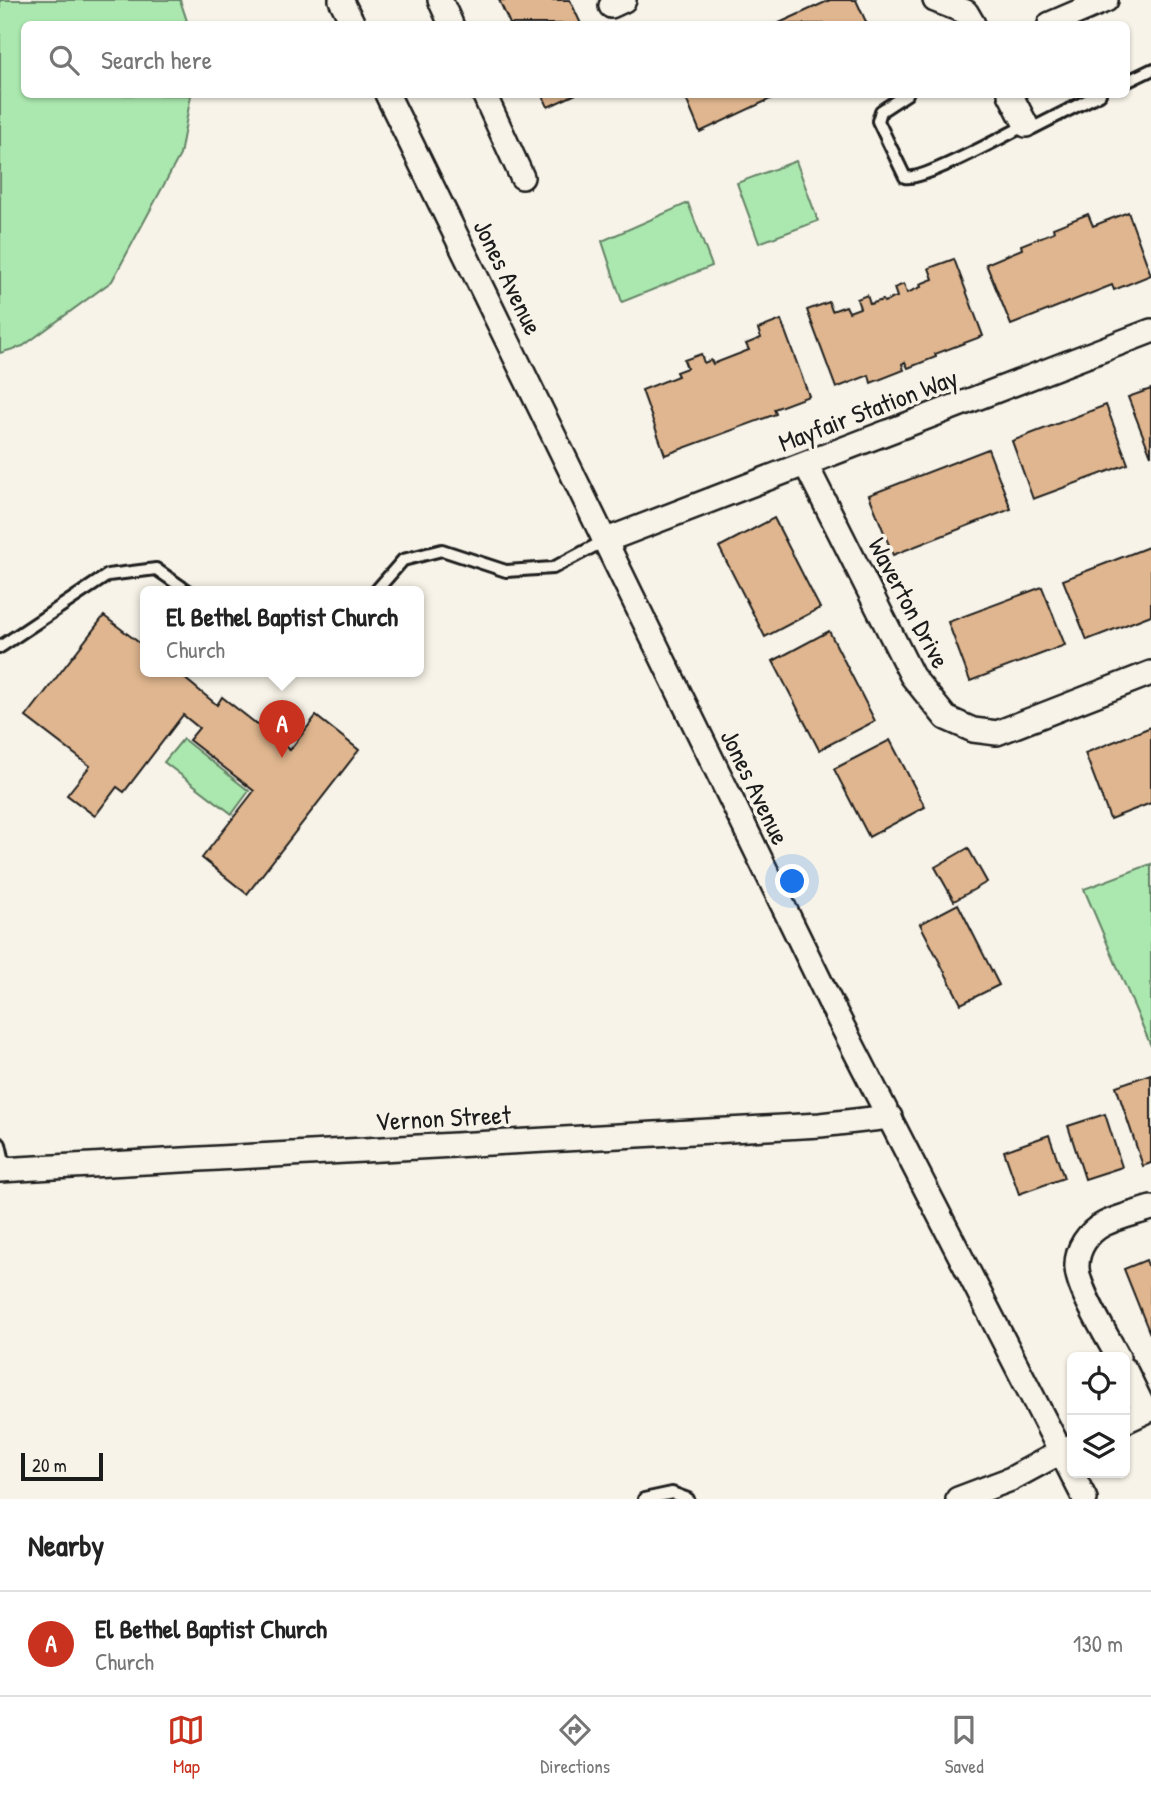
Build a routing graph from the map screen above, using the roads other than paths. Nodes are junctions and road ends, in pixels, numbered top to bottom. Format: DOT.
graph roads {
  1 [pos="341,0"];
  2 [pos="440,0"];
  3 [pos="934,0"];
  4 [pos="1106,0"];
  5 [pos="970,12"];
  6 [pos="352,21"];
  7 [pos="450,21"];
  8 [pos="1057,21"];
  9 [pos="1151,70"];
  10 [pos="1130,80"];
  11 [pos="389,98"];
  12 [pos="486,98"];
  13 [pos="901,98"];
  14 [pos="1012,98"];
  15 [pos="1092,98"];
  16 [pos="1026,125"];
  17 [pos="522,177"];
  18 [pos="1151,331"];
  19 [pos="806,464"];
  20 [pos="604,541"];
  21 [pos="180,586"];
  22 [pos="381,586"];
  23 [pos="0,647"];
  24 [pos="1151,673"];
  25 [pos="890,1117"];
  26 [pos="0,1144"];
  27 [pos="3,1170"];
  28 [pos="1151,1208"];
  29 [pos="1115,1352"];
  30 [pos="1130,1385"];
  31 [pos="1140,1414"];
  32 [pos="1066,1449"];
  33 [pos="644,1499"];
  34 [pos="688,1499"];
  35 [pos="958,1499"];
  36 [pos="1085,1499"];
  1 -- 6 [label="street"];
  2 -- 7 [label="street"];
  3 -- 5 [label="street"];
  4 -- 8 [label="street"];
  9 -- 10 [label="lane"];
  11 -- 20 [label="street, Jones Avenue"];
  12 -- 17 [label="street"];
  13 -- 16 [label="lane"];
  14 -- 16 [label="street"];
  15 -- 16 [label="lane"];
  18 -- 19 [label="street, Mayfair Station Way"];
  19 -- 20 [label="street, Mayfair Station Way"];
  19 -- 24 [label="street, Waverton Drive"];
  20 -- 22 [label="lane"];
  20 -- 25 [label="street, Jones Avenue"];
  21 -- 23 [label="lane"];
  25 -- 27 [label="street, Vernon Street"];
  25 -- 32 [label="street, Jones Avenue"];
  26 -- 27 [label="lane"];
  28 -- 29 [label="street"];
  30 -- 31 [label="street"];
  32 -- 35 [label="street"];
  32 -- 36 [label="street, Jones Avenue"];
  33 -- 34 [label="lane"];
}
